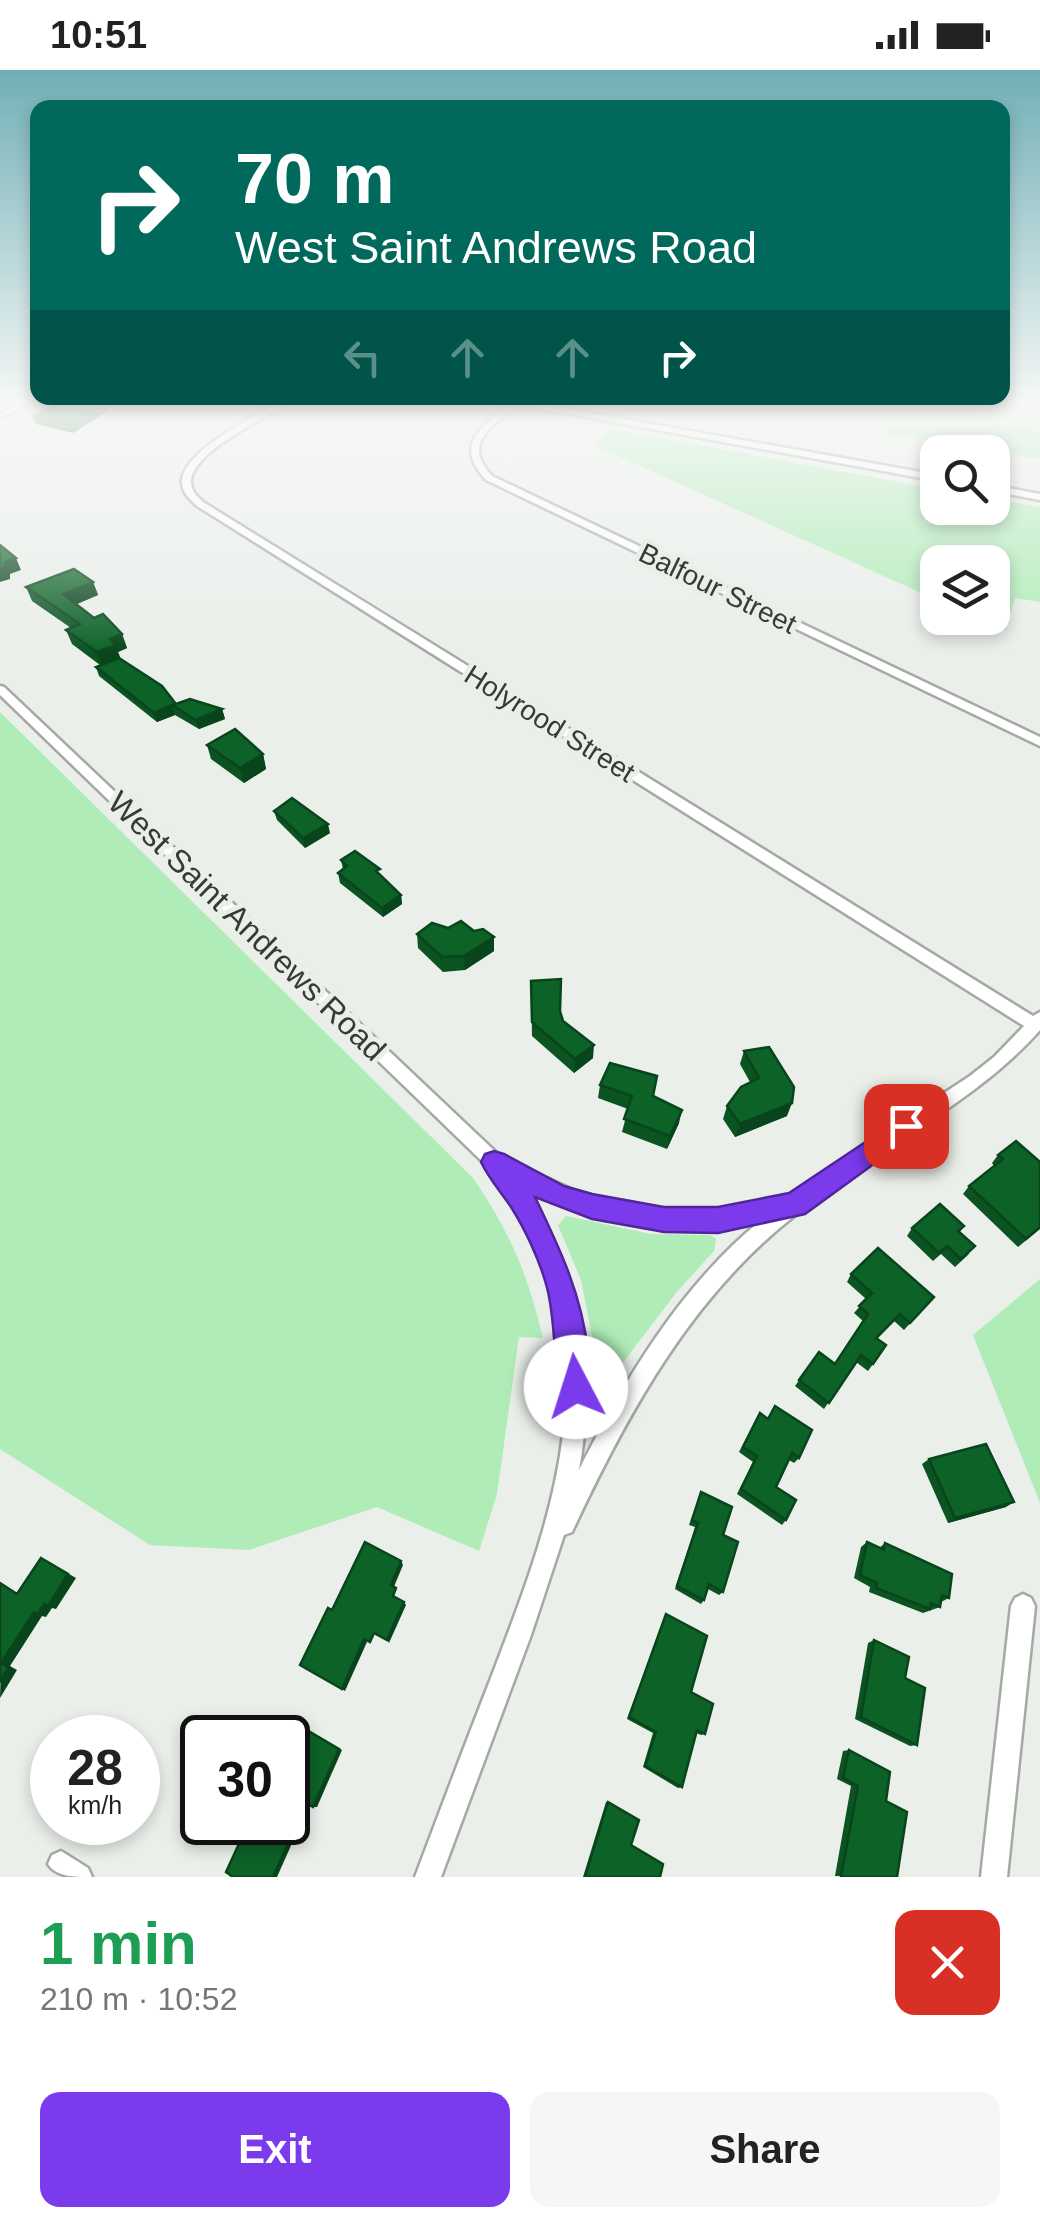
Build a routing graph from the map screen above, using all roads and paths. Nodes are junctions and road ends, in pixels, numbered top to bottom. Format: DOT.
graph roads {
  1 [pos="188,485"];
  2 [pos="504,485"];
  3 [pos="1010,491"];
  4 [pos="1040,497"];
  5 [pos="0,689"];
  6 [pos="1040,742"];
  7 [pos="1037,1022"];
  8 [pos="494,1162"];
  9 [pos="796,1205"];
  10 [pos="552,1550"];
  11 [pos="1023,1606"];
  12 [pos="428,1877"];
  13 [pos="994,1877"];
  1 -- 7 [label="street, Holyrood Street"];
  2 -- 6 [label="street, Balfour Street"];
  3 -- 4 [label="street"];
  5 -- 8 [label="street, West Saint Andrews Road"];
  7 -- 9 [label="street"];
  8 -- 9 [label="street, West Saint Andrews Road"];
  8 -- 10 [label="street, West Saint Andrews Road"];
  9 -- 10 [label="street"];
  10 -- 12 [label="street, West Saint Andrews Road"];
  11 -- 13 [label="street"];
}
